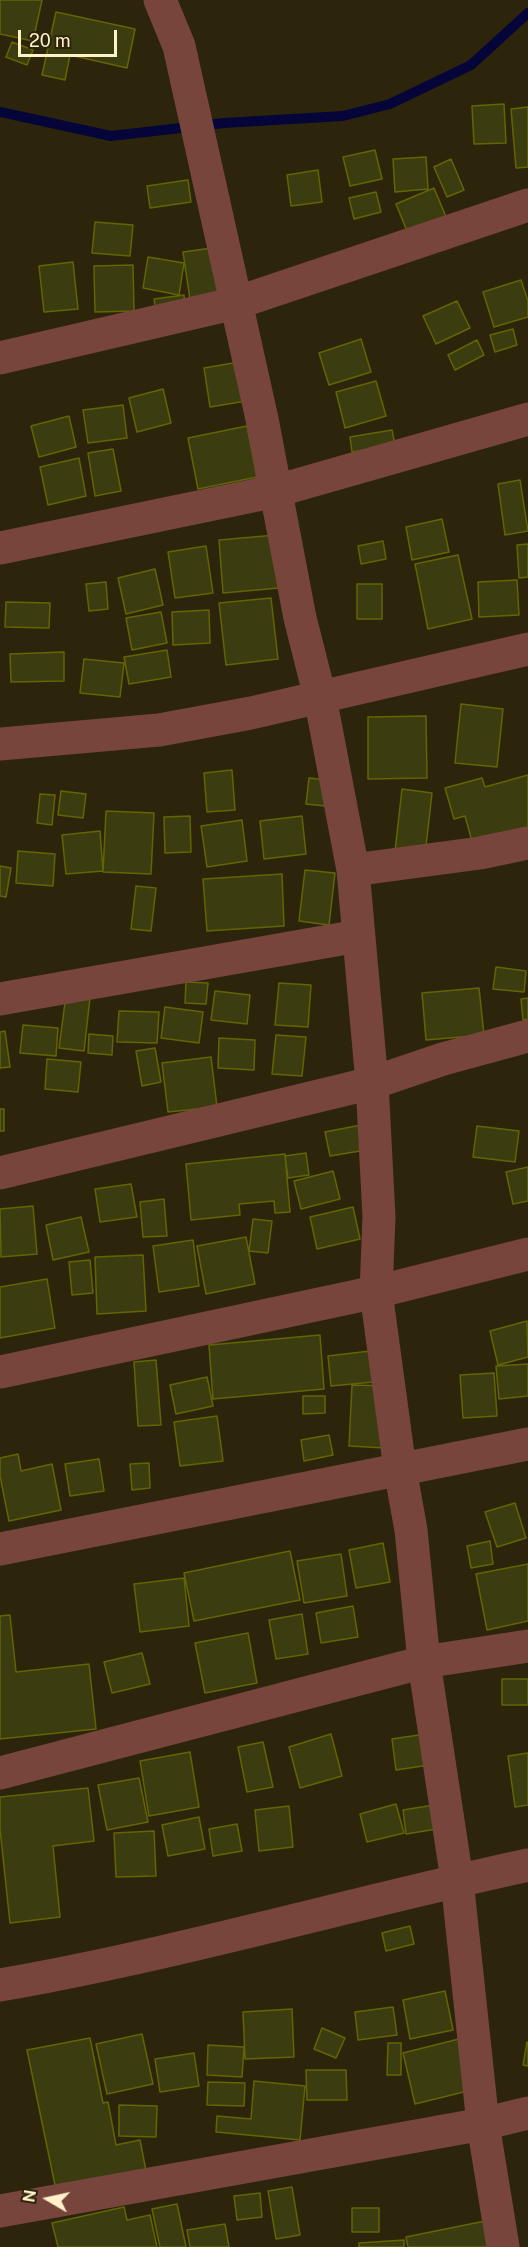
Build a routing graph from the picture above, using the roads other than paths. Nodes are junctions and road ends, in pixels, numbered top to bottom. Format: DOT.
graph roads {
  1 [pos="160,0"];
  2 [pos="528,205"];
  3 [pos="236,303"];
  4 [pos="0,358"];
  5 [pos="528,419"];
  6 [pos="276,491"];
  7 [pos="0,548"];
  8 [pos="528,649"];
  9 [pos="320,697"];
  10 [pos="0,744"];
  11 [pos="528,843"];
  12 [pos="353,870"];
  13 [pos="358,936"];
  14 [pos="0,999"];
  15 [pos="528,1036"];
  16 [pos="372,1083"];
  17 [pos="0,1173"];
  18 [pos="528,1254"];
  19 [pos="376,1292"];
  20 [pos="0,1372"];
  21 [pos="528,1444"];
  22 [pos="400,1469"];
  23 [pos="0,1549"];
  24 [pos="528,1646"];
  25 [pos="424,1662"];
  26 [pos="0,1773"];
  27 [pos="528,1865"];
  28 [pos="457,1880"];
  29 [pos="0,1985"];
  30 [pos="528,2113"];
  31 [pos="483,2124"];
  32 [pos="0,2211"];
  33 [pos="503,2247"];
  1 -- 3 [label="street"];
  2 -- 3 [label="street"];
  3 -- 4 [label="street"];
  3 -- 6 [label="street"];
  5 -- 6 [label="street"];
  6 -- 7 [label="street"];
  6 -- 9 [label="street"];
  8 -- 9 [label="street"];
  9 -- 10 [label="street"];
  9 -- 12 [label="street"];
  11 -- 12 [label="street"];
  12 -- 13 [label="street"];
  13 -- 14 [label="street"];
  13 -- 16 [label="street"];
  15 -- 16 [label="street"];
  16 -- 17 [label="street"];
  16 -- 19 [label="street"];
  18 -- 19 [label="street"];
  19 -- 20 [label="street"];
  19 -- 22 [label="street"];
  21 -- 22 [label="street"];
  22 -- 23 [label="street"];
  22 -- 25 [label="street"];
  24 -- 25 [label="street"];
  25 -- 26 [label="street"];
  25 -- 28 [label="street"];
  27 -- 28 [label="street"];
  28 -- 29 [label="street"];
  28 -- 31 [label="street"];
  30 -- 31 [label="street"];
  31 -- 32 [label="street"];
  31 -- 33 [label="street"];
}
